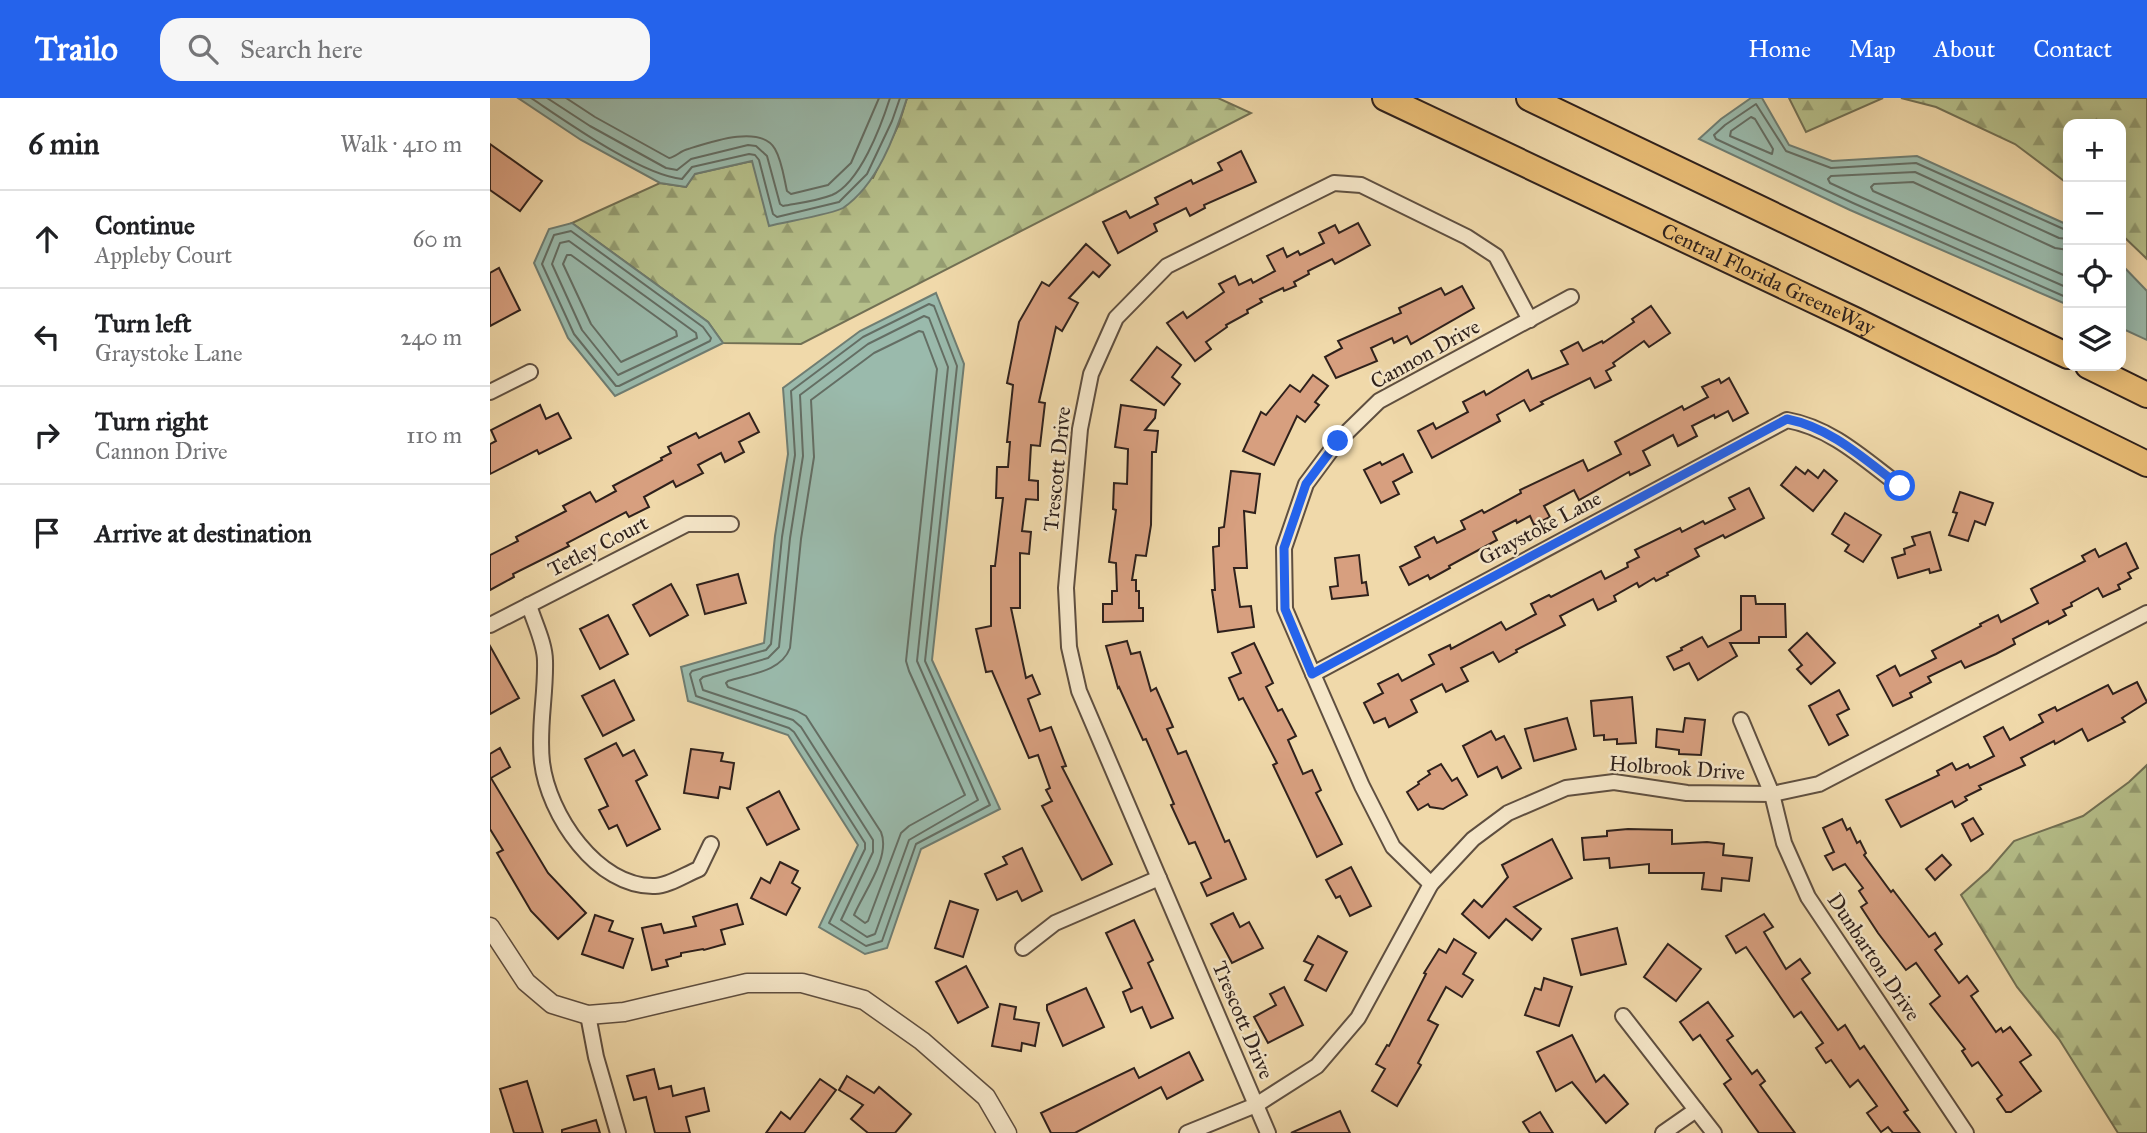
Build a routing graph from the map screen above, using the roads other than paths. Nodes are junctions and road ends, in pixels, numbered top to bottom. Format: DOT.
graph roads {
  1 [pos="1385,98"];
  2 [pos="1529,98"];
  3 [pos="1571,297"];
  4 [pos="1530,320"];
  5 [pos="2063,354"];
  6 [pos="2098,371"];
  7 [pos="530,372"];
  8 [pos="490,392"];
  9 [pos="2147,396"];
  10 [pos="2147,464"];
  11 [pos="1900,486"];
  12 [pos="731,524"];
  13 [pos="529,605"];
  14 [pos="2147,613"];
  15 [pos="490,625"];
  16 [pos="1312,674"];
  17 [pos="1741,720"];
  18 [pos="1772,794"];
  19 [pos="711,844"];
  20 [pos="1159,878"];
  21 [pos="1431,884"];
  22 [pos="490,927"];
  23 [pos="1023,948"];
  24 [pos="588,1015"];
  25 [pos="1623,1016"];
  26 [pos="1256,1105"];
  27 [pos="1696,1110"];
  28 [pos="618,1133"];
  29 [pos="1007,1133"];
  30 [pos="1187,1133"];
  31 [pos="1268,1133"];
  32 [pos="1663,1133"];
  33 [pos="1714,1133"];
  34 [pos="1966,1133"];
  1 -- 10 [label="highway, Central Florida GreeneWay"];
  2 -- 5 [label="highway"];
  3 -- 4 [label="street, Cannon Drive"];
  4 -- 16 [label="street, Cannon Drive"];
  4 -- 20 [label="street, Trescott Drive"];
  6 -- 9 [label="highway"];
  7 -- 8 [label="street"];
  11 -- 16 [label="street, Graystoke Lane"];
  12 -- 13 [label="street, Tetley Court"];
  13 -- 15 [label="street, Tetley Court"];
  13 -- 19 [label="street"];
  14 -- 18 [label="street, Holbrook Drive"];
  16 -- 21 [label="street, Cannon Drive"];
  17 -- 18 [label="street, Dunbarton Drive"];
  18 -- 21 [label="street, Holbrook Drive"];
  18 -- 34 [label="street, Dunbarton Drive"];
  20 -- 23 [label="street"];
  20 -- 26 [label="street, Trescott Drive"];
  21 -- 26 [label="street, Holbrook Drive"];
  22 -- 24 [label="street"];
  24 -- 28 [label="street"];
  24 -- 29 [label="street"];
  25 -- 27 [label="street"];
  26 -- 30 [label="street, Holbrook Drive"];
  26 -- 31 [label="street"];
  27 -- 32 [label="street"];
  27 -- 33 [label="street"];
}
